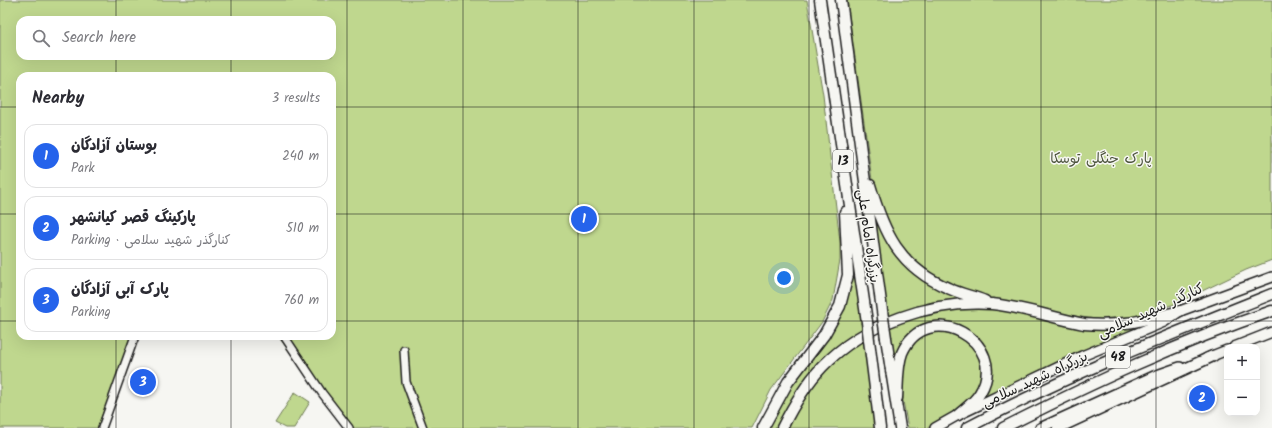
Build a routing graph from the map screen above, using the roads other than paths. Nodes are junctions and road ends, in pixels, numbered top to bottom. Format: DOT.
graph roads {
  1 [pos="820,0"];
  2 [pos="841,0"];
  3 [pos="862,157"];
  4 [pos="843,160"];
  5 [pos="1272,277"];
  6 [pos="1272,294"];
  7 [pos="992,304"];
  8 [pos="1180,311"];
  9 [pos="1272,311"];
  10 [pos="1272,332"];
  11 [pos="1272,338"];
  12 [pos="134,340"];
  13 [pos="287,340"];
  14 [pos="1242,344"];
  15 [pos="1247,344"];
  16 [pos="404,350"];
  17 [pos="1224,351"];
  18 [pos="1213,356"];
  19 [pos="897,398"];
  20 [pos="958,415"];
  21 [pos="900,426"];
  22 [pos="102,428"];
  23 [pos="349,428"];
  24 [pos="422,428"];
  25 [pos="763,428"];
  26 [pos="782,428"];
  27 [pos="880,428"];
  28 [pos="935,428"];
  29 [pos="967,428"];
  30 [pos="1003,428"];
  31 [pos="1040,428"];
  32 [pos="1058,428"];
  1 -- 4 [label="highway, بزرگراه امام علی / 13"];
  2 -- 3 [label="highway, بزرگراه امام علی / 13"];
  3 -- 7 [label="highway"];
  3 -- 19 [label="highway, بزرگراه امام علی / 13, bridge"];
  4 -- 25 [label="highway"];
  4 -- 27 [label="highway, بزرگراه امام علی / 13, bridge"];
  5 -- 8 [label="main road, کنارگذر شهید سلامی"];
  6 -- 29 [label="highway, بزرگراه شهید سلامی / 48"];
  7 -- 8 [label="highway"];
  7 -- 26 [label="highway"];
  8 -- 20 [label="main road, کنارگذر شهید سلامی"];
  9 -- 30 [label="highway, بزرگراه شهید سلامی / 48"];
  10 -- 14 [label="main road"];
  11 -- 15 [label="main road"];
  12 -- 22 [label="street"];
  13 -- 23 [label="street"];
  16 -- 24 [label="street"];
  17 -- 18 [label="main road"];
  18 -- 31 [label="main road"];
  18 -- 32 [label="highway"];
  19 -- 20 [label="highway"];
  19 -- 21 [label="highway, بزرگراه امام علی / 13"];
  20 -- 28 [label="main road, کنارگذر شهید سلامی"];
}
